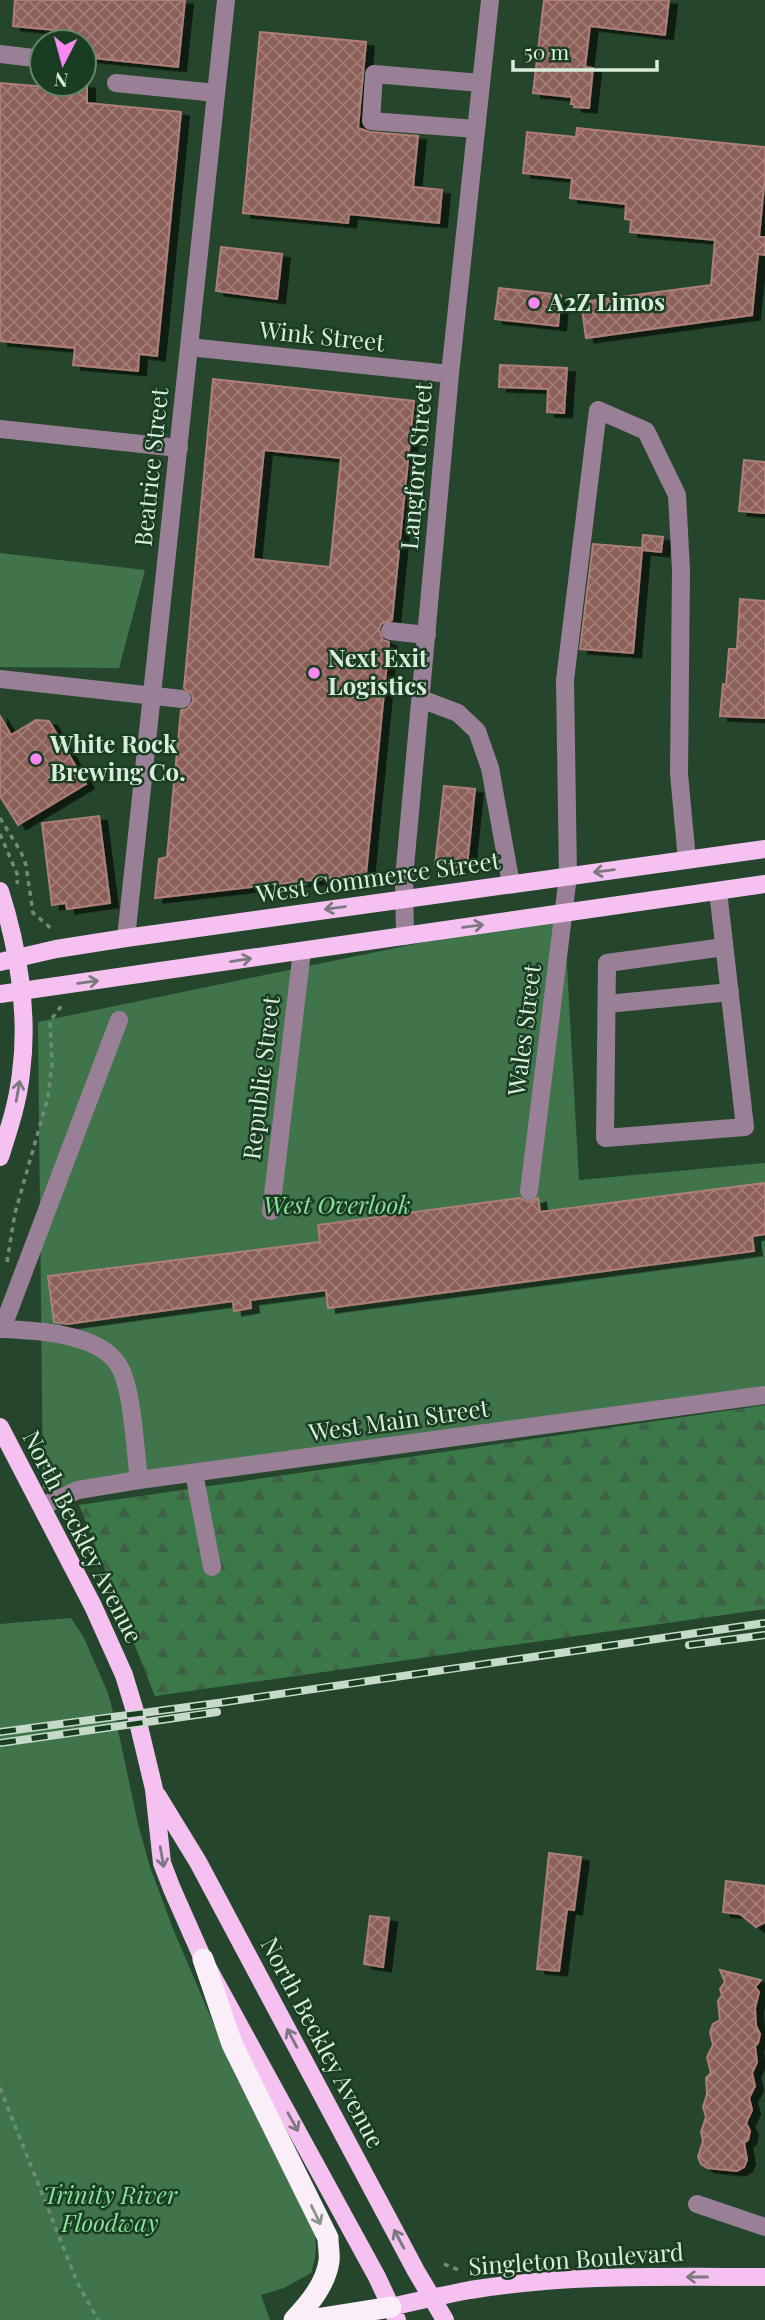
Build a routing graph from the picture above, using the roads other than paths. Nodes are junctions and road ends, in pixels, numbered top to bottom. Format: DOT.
graph roads {
  1 [pos="226,0"];
  2 [pos="490,0"];
  3 [pos="0,54"];
  4 [pos="28,57"];
  5 [pos="116,83"];
  6 [pos="481,83"];
  7 [pos="216,93"];
  8 [pos="476,129"];
  9 [pos="189,347"];
  10 [pos="450,374"];
  11 [pos="0,429"];
  12 [pos="179,448"];
  13 [pos="390,631"];
  14 [pos="427,635"];
  15 [pos="0,679"];
  16 [pos="153,696"];
  17 [pos="183,699"];
  18 [pos="421,699"];
  19 [pos="765,849"];
  20 [pos="687,860"];
  21 [pos="568,876"];
  22 [pos="511,884"];
  23 [pos="765,884"];
  24 [pos="0,891"];
  25 [pos="719,891"];
  26 [pos="403,898"];
  27 [pos="564,914"];
  28 [pos="405,936"];
  29 [pos="126,938"];
  30 [pos="724,947"];
  31 [pos="302,951"];
  32 [pos="8,960"];
  33 [pos="20,991"];
  34 [pos="730,992"];
  35 [pos="0,994"];
  36 [pos="607,1004"];
  37 [pos="119,1020"];
  38 [pos="0,1157"];
  39 [pos="529,1191"];
  40 [pos="271,1211"];
  41 [pos="1,1329"];
  42 [pos="765,1395"];
  43 [pos="0,1427"];
  44 [pos="194,1473"];
  45 [pos="139,1480"];
  46 [pos="42,1506"];
  47 [pos="212,1567"];
  48 [pos="154,1790"];
  49 [pos="203,1959"];
  50 [pos="697,2204"];
  51 [pos="765,2227"];
  52 [pos="765,2277"];
  53 [pos="432,2298"];
  54 [pos="394,2313"];
  55 [pos="294,2320"];
  56 [pos="309,2320"];
  57 [pos="445,2320"];
  1 -- 7 [label="street, Beatrice Street"];
  2 -- 6 [label="street, Langford Street"];
  3 -- 4 [label="street"];
  5 -- 7 [label="street"];
  6 -- 8 [label="street, Langford Street"];
  6 -- 8 [label="street"];
  7 -- 9 [label="street, Beatrice Street"];
  8 -- 10 [label="street, Langford Street"];
  9 -- 10 [label="street, Wink Street"];
  9 -- 12 [label="street, Beatrice Street"];
  10 -- 14 [label="street, Langford Street"];
  11 -- 12 [label="street"];
  12 -- 16 [label="street, Beatrice Street"];
  13 -- 14 [label="street"];
  14 -- 18 [label="street, Langford Street"];
  15 -- 16 [label="street"];
  16 -- 17 [label="street"];
  16 -- 29 [label="street, Beatrice Street"];
  18 -- 22 [label="street"];
  18 -- 26 [label="street, Langford Street"];
  19 -- 20 [label="main road, West Commerce Street"];
  20 -- 21 [label="main road, West Commerce Street, one-way"];
  20 -- 21 [label="street, Wales Street"];
  21 -- 22 [label="main road, West Commerce Street"];
  21 -- 27 [label="street, Wales Street"];
  22 -- 26 [label="main road, West Commerce Street"];
  23 -- 25 [label="main road"];
  24 -- 32 [label="main road"];
  25 -- 27 [label="main road"];
  25 -- 30 [label="street"];
  26 -- 28 [label="street, Langford Street"];
  26 -- 29 [label="main road, West Commerce Street, one-way"];
  28 -- 27 [label="main road, one-way"];
  27 -- 39 [label="street, Wales Street"];
  28 -- 31 [label="main road"];
  29 -- 32 [label="main road, West Commerce Street"];
  30 -- 34 [label="street"];
  30 -- 36 [label="street"];
  33 -- 31 [label="main road, one-way"];
  31 -- 40 [label="street, Republic Street"];
  32 -- 33 [label="main road"];
  33 -- 35 [label="main road"];
  38 -- 33 [label="main road, one-way"];
  34 -- 36 [label="street"];
  34 -- 36 [label="street"];
  37 -- 41 [label="street"];
  41 -- 45 [label="street"];
  42 -- 44 [label="street, West Main Street"];
  43 -- 46 [label="main road, North Beckley Avenue"];
  44 -- 45 [label="street, West Main Street"];
  44 -- 47 [label="street"];
  45 -- 46 [label="street, West Main Street"];
  46 -- 48 [label="main road, North Beckley Avenue"];
  48 -- 49 [label="main road, North Beckley Avenue, one-way"];
  53 -- 48 [label="main road, North Beckley Avenue, one-way"];
  49 -- 54 [label="main road, North Beckley Avenue, one-way"];
  49 -- 55 [label="highway, one-way"];
  50 -- 51 [label="street"];
  52 -- 53 [label="main road, Singleton Boulevard, one-way"];
  53 -- 54 [label="main road, Singleton Boulevard"];
  53 -- 57 [label="main road, North Beckley Avenue"];
  54 -- 56 [label="highway"];
}
